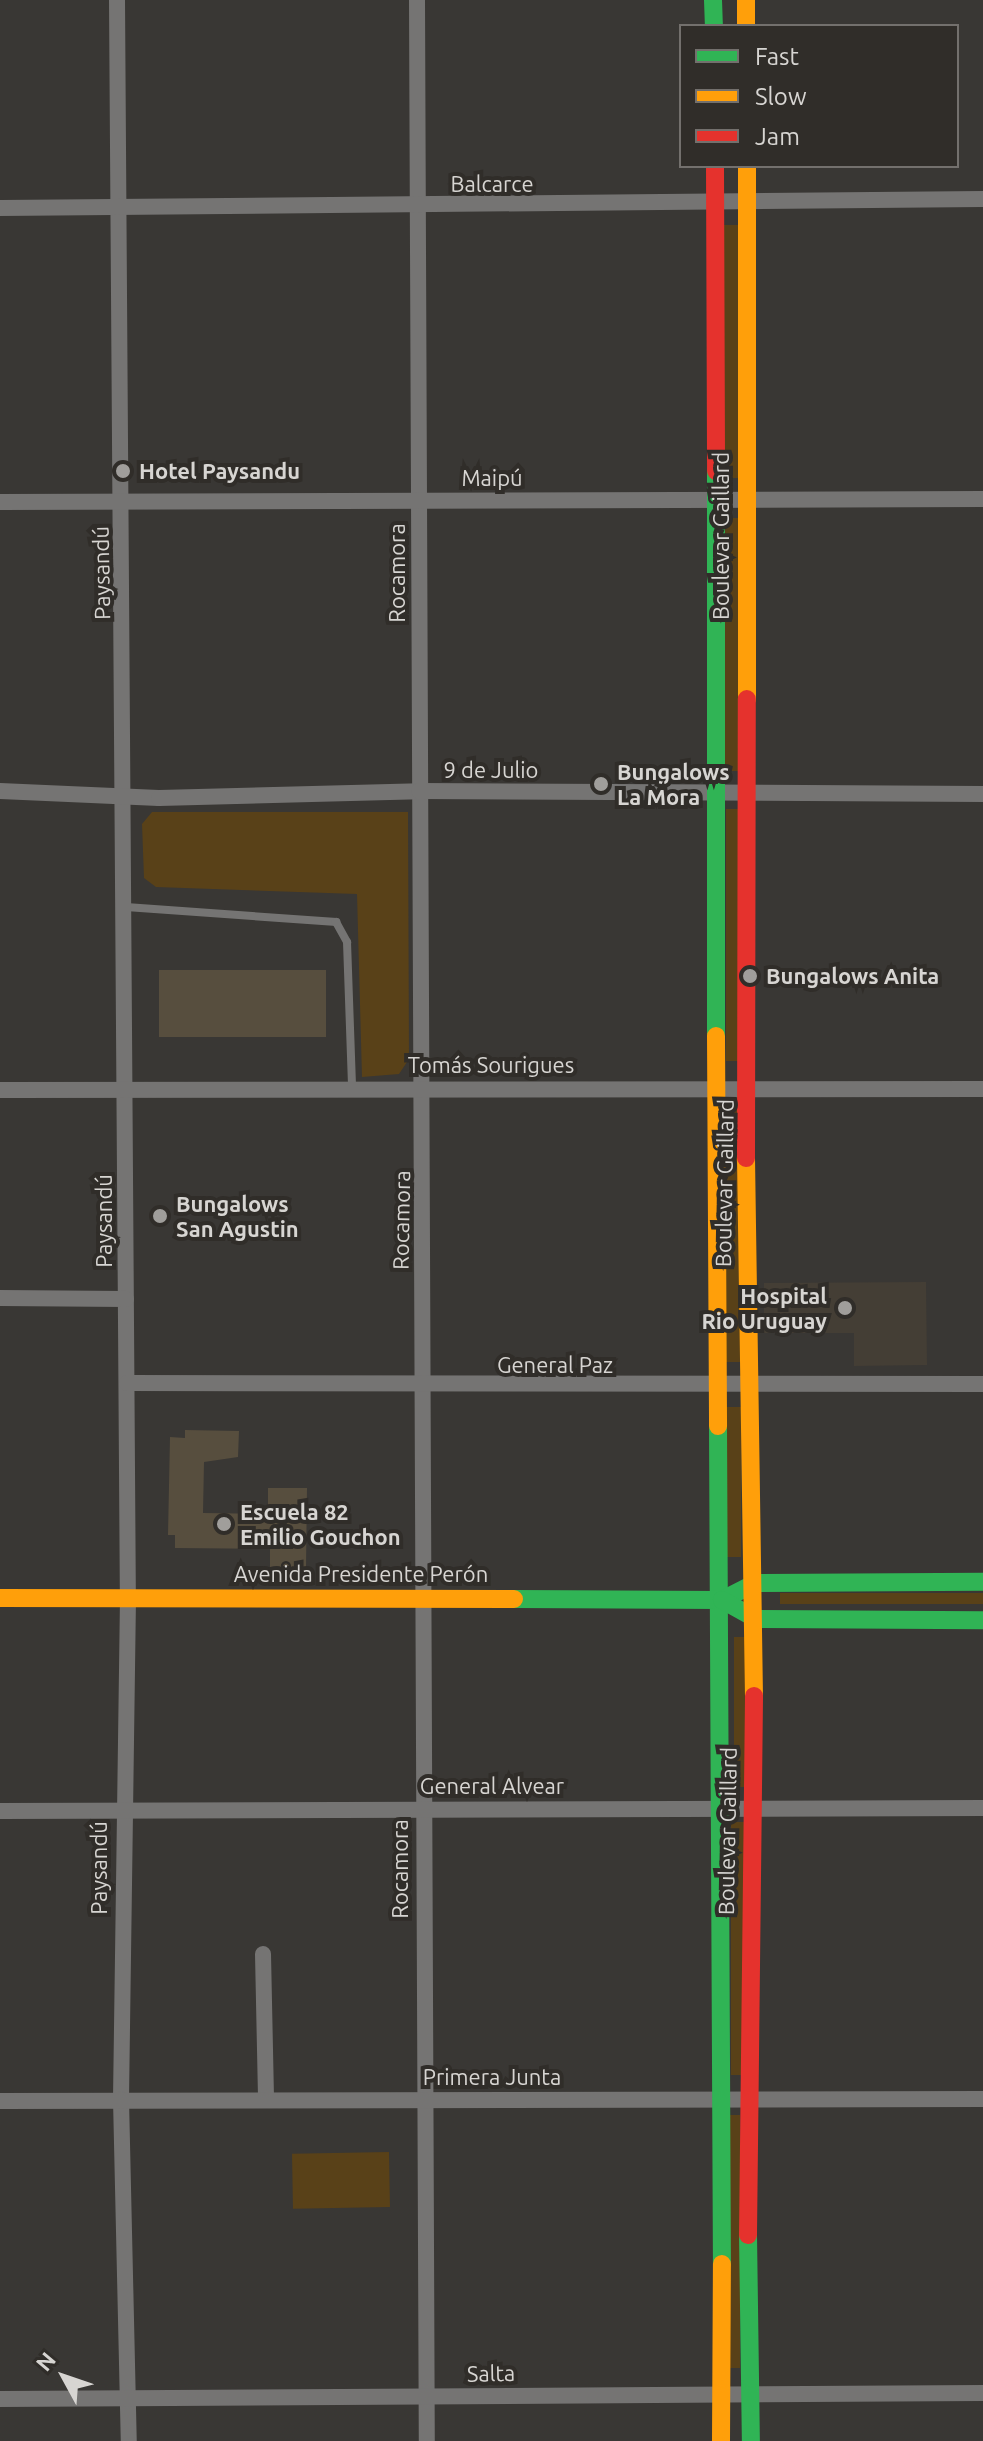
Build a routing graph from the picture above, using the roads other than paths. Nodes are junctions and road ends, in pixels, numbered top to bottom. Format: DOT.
graph roads {
  1 [pos="117,0"];
  2 [pos="417,0"];
  3 [pos="713,0"];
  4 [pos="746,0"];
  5 [pos="714,24"];
  6 [pos="746,24"];
  7 [pos="715,168"];
  8 [pos="747,168"];
  9 [pos="983,199"];
  10 [pos="116,204"];
  11 [pos="417,206"];
  12 [pos="715,206"];
  13 [pos="747,206"];
  14 [pos="0,208"];
  15 [pos="983,499"];
  16 [pos="122,500"];
  17 [pos="418,500"];
  18 [pos="718,501"];
  19 [pos="0,502"];
  20 [pos="744,502"];
  21 [pos="0,791"];
  22 [pos="419,791"];
  23 [pos="745,792"];
  24 [pos="719,793"];
  25 [pos="983,794"];
  26 [pos="126,795"];
  27 [pos="126,907"];
  28 [pos="716,1085"];
  29 [pos="749,1086"];
  30 [pos="352,1088"];
  31 [pos="425,1088"];
  32 [pos="126,1089"];
  33 [pos="983,1089"];
  34 [pos="0,1090"];
  35 [pos="0,1298"];
  36 [pos="126,1299"];
  37 [pos="127,1383"];
  38 [pos="983,1384"];
  39 [pos="746,1385"];
  40 [pos="717,1386"];
  41 [pos="421,1387"];
  42 [pos="983,1582"];
  43 [pos="755,1583"];
  44 [pos="424,1597"];
  45 [pos="0,1598"];
  46 [pos="128,1598"];
  47 [pos="722,1600"];
  48 [pos="756,1619"];
  49 [pos="983,1620"];
  50 [pos="422,1807"];
  51 [pos="751,1808"];
  52 [pos="983,1808"];
  53 [pos="725,1809"];
  54 [pos="0,1811"];
  55 [pos="122,1811"];
  56 [pos="263,1954"];
  57 [pos="746,2098"];
  58 [pos="121,2099"];
  59 [pos="266,2099"];
  60 [pos="423,2099"];
  61 [pos="983,2099"];
  62 [pos="720,2100"];
  63 [pos="0,2101"];
  64 [pos="721,2393"];
  65 [pos="750,2393"];
  66 [pos="983,2393"];
  67 [pos="129,2395"];
  68 [pos="427,2396"];
  69 [pos="0,2399"];
  70 [pos="129,2441"];
  71 [pos="427,2441"];
  72 [pos="721,2441"];
  73 [pos="751,2441"];
  1 -- 10 [label="street, Paysandú"];
  2 -- 11 [label="street, Rocamora"];
  3 -- 5 [label="street"];
  4 -- 6 [label="street"];
  7 -- 12 [label="street, Boulevar Gaillard"];
  8 -- 13 [label="street, Boulevar Gaillard"];
  9 -- 13 [label="street, Balcarce"];
  10 -- 11 [label="street, Balcarce"];
  10 -- 14 [label="street, Balcarce"];
  10 -- 16 [label="street, Paysandú"];
  11 -- 12 [label="street, Balcarce"];
  11 -- 17 [label="street, Rocamora"];
  12 -- 13 [label="street, Balcarce"];
  12 -- 18 [label="street, Boulevar Gaillard"];
  13 -- 20 [label="street, Boulevar Gaillard"];
  15 -- 20 [label="street, Maipú"];
  16 -- 17 [label="street, Maipú"];
  16 -- 19 [label="street, Maipú"];
  16 -- 26 [label="street, Paysandú"];
  17 -- 18 [label="street, Maipú"];
  17 -- 22 [label="street, Rocamora"];
  18 -- 20 [label="street, Maipú"];
  18 -- 24 [label="street, Boulevar Gaillard"];
  20 -- 23 [label="street, Boulevar Gaillard"];
  21 -- 26 [label="street, 9 de Julio"];
  22 -- 24 [label="street, 9 de Julio"];
  22 -- 26 [label="street, 9 de Julio"];
  22 -- 31 [label="street, Rocamora"];
  23 -- 24 [label="street, 9 de Julio"];
  23 -- 25 [label="street, 9 de Julio"];
  23 -- 29 [label="street, Boulevar Gaillard"];
  24 -- 28 [label="street, Boulevar Gaillard"];
  26 -- 27 [label="street, Paysandú"];
  27 -- 30 [label="lane"];
  27 -- 32 [label="street, Paysandú"];
  28 -- 29 [label="street, Tomás Sourigues"];
  28 -- 31 [label="street, Tomás Sourigues"];
  28 -- 40 [label="street, Boulevar Gaillard"];
  29 -- 33 [label="street, Tomás Sourigues"];
  29 -- 39 [label="street, Boulevar Gaillard"];
  30 -- 31 [label="street, Tomás Sourigues"];
  30 -- 32 [label="street, Tomás Sourigues"];
  31 -- 41 [label="street, Rocamora"];
  32 -- 34 [label="street, Tomás Sourigues"];
  32 -- 36 [label="street, Paysandú"];
  35 -- 36 [label="street"];
  36 -- 37 [label="street, Paysandú"];
  37 -- 41 [label="street, General Paz"];
  37 -- 46 [label="street, Paysandú"];
  38 -- 39 [label="street, General Paz"];
  39 -- 40 [label="street, General Paz"];
  39 -- 43 [label="street, Boulevar Gaillard"];
  40 -- 41 [label="street, General Paz"];
  40 -- 47 [label="street, Boulevar Gaillard"];
  41 -- 44 [label="street, Rocamora"];
  42 -- 43 [label="street, Avenida Presidente Perón"];
  43 -- 47 [label="street, Avenida Presidente Perón"];
  43 -- 48 [label="street, Boulevar Gaillard"];
  44 -- 46 [label="street, Avenida Presidente Perón"];
  44 -- 47 [label="street, Avenida Presidente Perón"];
  44 -- 50 [label="street, Rocamora"];
  45 -- 46 [label="street, Avenida Presidente Perón"];
  46 -- 55 [label="street, Paysandú"];
  47 -- 48 [label="street, Avenida Presidente Perón"];
  47 -- 53 [label="street, Boulevar Gaillard"];
  48 -- 49 [label="street, Avenida Presidente Perón"];
  48 -- 51 [label="street, Boulevar Gaillard"];
  50 -- 53 [label="street, General Alvear"];
  50 -- 55 [label="street, General Alvear"];
  50 -- 60 [label="street, Rocamora"];
  51 -- 52 [label="street, General Alvear"];
  51 -- 53 [label="street, General Alvear"];
  51 -- 57 [label="street, Boulevar Gaillard"];
  53 -- 62 [label="street, Boulevar Gaillard"];
  54 -- 55 [label="street, General Alvear"];
  55 -- 58 [label="street, Paysandú"];
  56 -- 59 [label="street"];
  57 -- 61 [label="street, Primera Junta"];
  57 -- 62 [label="street, Primera Junta"];
  57 -- 65 [label="street, Boulevar Gaillard"];
  58 -- 59 [label="street, Primera Junta"];
  58 -- 63 [label="street, Primera Junta"];
  58 -- 67 [label="street, Paysandú"];
  59 -- 60 [label="street, Primera Junta"];
  60 -- 62 [label="street, Primera Junta"];
  60 -- 68 [label="street, Rocamora"];
  62 -- 64 [label="street, Boulevar Gaillard"];
  64 -- 65 [label="street, Salta"];
  64 -- 68 [label="street, Salta"];
  64 -- 72 [label="street, Boulevar Gaillard"];
  65 -- 66 [label="street, Salta"];
  65 -- 73 [label="street, Boulevar Gaillard"];
  67 -- 68 [label="street, Salta"];
  67 -- 69 [label="street, Salta"];
  67 -- 70 [label="street, Paysandú"];
  68 -- 71 [label="street, Rocamora"];
}
